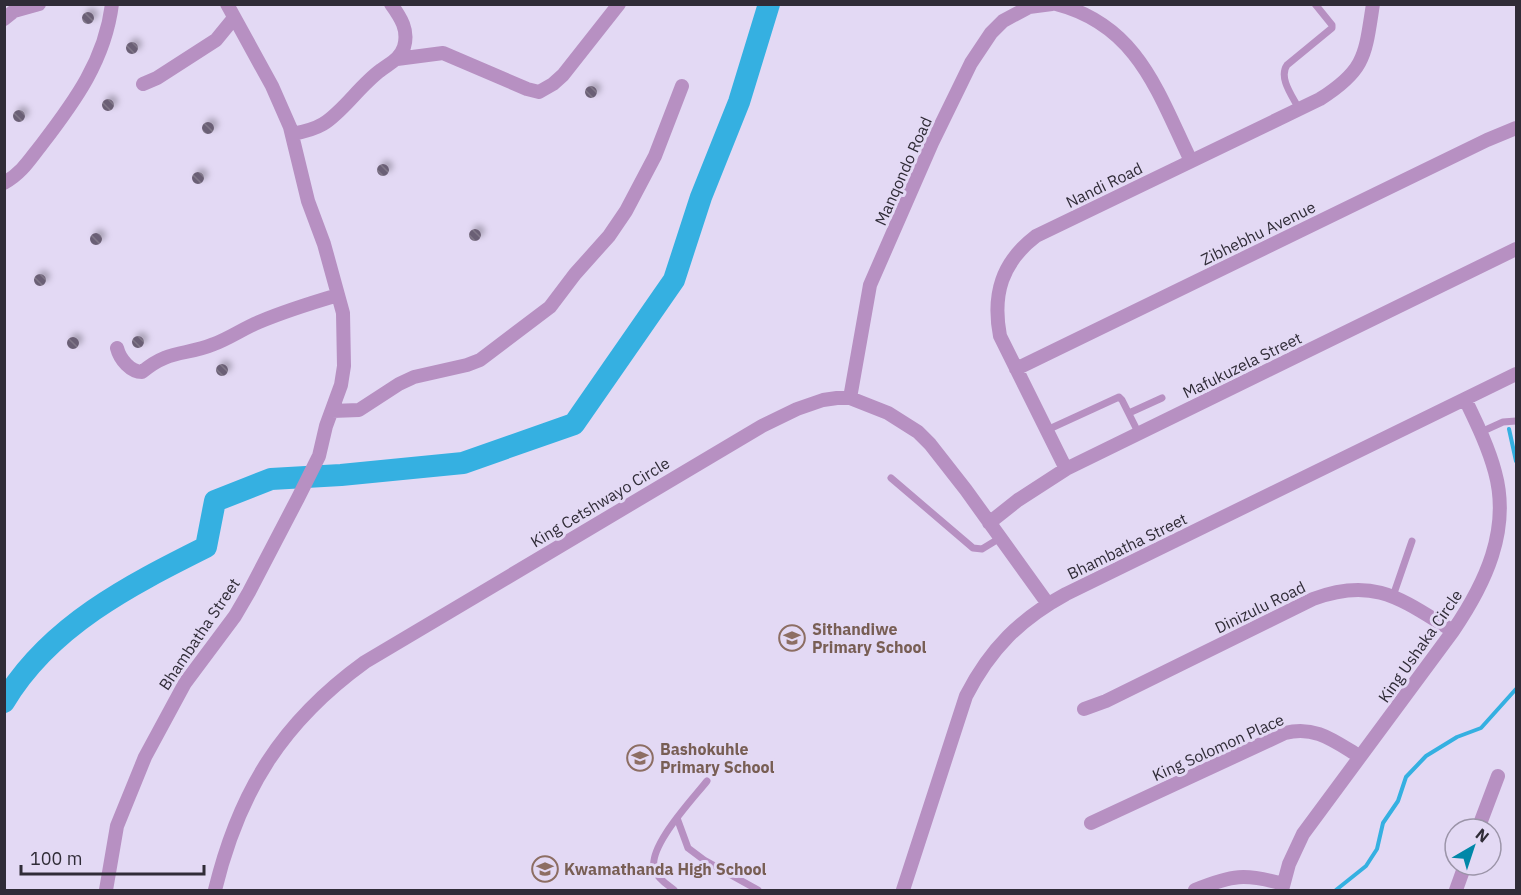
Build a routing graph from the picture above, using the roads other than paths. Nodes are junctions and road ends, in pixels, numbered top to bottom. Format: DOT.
graph roads {
  1 [pos="39,4"];
  2 [pos="112,4"];
  3 [pos="227,4"];
  4 [pos="391,4"];
  5 [pos="619,4"];
  6 [pos="1054,4"];
  7 [pos="1315,4"];
  8 [pos="1373,4"];
  9 [pos="4,18"];
  10 [pos="234,18"];
  11 [pos="397,59"];
  12 [pos="142,84"];
  13 [pos="682,86"];
  14 [pos="1299,109"];
  15 [pos="1516,129"];
  16 [pos="292,134"];
  17 [pos="1191,161"];
  18 [pos="4,183"];
  19 [pos="1516,249"];
  20 [pos="338,295"];
  21 [pos="117,348"];
  22 [pos="1016,369"];
  23 [pos="1516,374"];
  24 [pos="850,398"];
  25 [pos="1162,398"];
  26 [pos="1465,399"];
  27 [pos="334,406"];
  28 [pos="1129,413"];
  29 [pos="1516,421"];
  30 [pos="1047,430"];
  31 [pos="1480,432"];
  32 [pos="1138,434"];
  33 [pos="1066,469"];
  34 [pos="891,478"];
  35 [pos="989,523"];
  36 [pos="1000,538"];
  37 [pos="1412,541"];
  38 [pos="1393,596"];
  39 [pos="1048,604"];
  40 [pos="1453,631"];
  41 [pos="1084,710"];
  42 [pos="1359,756"];
  43 [pos="1498,776"];
  44 [pos="706,781"];
  45 [pos="1483,817"];
  46 [pos="677,819"];
  47 [pos="1091,823"];
  48 [pos="1282,887"];
  49 [pos="106,891"];
  50 [pos="216,891"];
  51 [pos="674,891"];
  52 [pos="758,891"];
  53 [pos="903,891"];
  54 [pos="1195,891"];
  1 -- 9 [label="street"];
  2 -- 18 [label="street"];
  3 -- 10 [label="street, Bhambatha Street"];
  4 -- 11 [label="street"];
  5 -- 11 [label="street"];
  6 -- 17 [label="street, Manqondo Road"];
  6 -- 24 [label="street, Manqondo Road"];
  7 -- 14 [label="lane"];
  8 -- 14 [label="street, Nandi Road"];
  10 -- 12 [label="street"];
  10 -- 16 [label="street, Bhambatha Street"];
  11 -- 16 [label="street"];
  13 -- 27 [label="street"];
  14 -- 17 [label="street, Nandi Road"];
  15 -- 22 [label="street, Zibhebhu Avenue"];
  16 -- 20 [label="street, Bhambatha Street"];
  17 -- 22 [label="street, Nandi Road"];
  19 -- 32 [label="street, Mafukuzela Street"];
  20 -- 21 [label="street"];
  20 -- 27 [label="street, Bhambatha Street"];
  22 -- 30 [label="street, Nandi Road"];
  23 -- 26 [label="street, Bhambatha Street"];
  24 -- 35 [label="street, King Cetshwayo Circle"];
  24 -- 50 [label="street, King Cetshwayo Circle"];
  25 -- 28 [label="lane"];
  26 -- 31 [label="street, King Ushaka Circle"];
  26 -- 39 [label="street, Bhambatha Street"];
  27 -- 49 [label="street, Bhambatha Street"];
  28 -- 30 [label="lane"];
  28 -- 32 [label="lane"];
  29 -- 31 [label="lane"];
  30 -- 33 [label="street, Nandi Road"];
  31 -- 40 [label="street, King Ushaka Circle"];
  32 -- 33 [label="street, Mafukuzela Street"];
  33 -- 35 [label="street, Mafukuzela Street"];
  34 -- 36 [label="lane"];
  35 -- 36 [label="street, King Cetshwayo Circle"];
  36 -- 39 [label="street, King Cetshwayo Circle"];
  37 -- 38 [label="lane"];
  38 -- 40 [label="street, Dinizulu Road"];
  38 -- 41 [label="street, Dinizulu Road"];
  39 -- 53 [label="street, Bhambatha Street"];
  40 -- 42 [label="street, King Ushaka Circle"];
  42 -- 47 [label="street, King Solomon Place"];
  42 -- 48 [label="street, King Ushaka Circle"];
  43 -- 45 [label="street"];
  44 -- 46 [label="lane"];
  46 -- 51 [label="lane"];
  46 -- 52 [label="lane"];
  48 -- 54 [label="street"];
}
